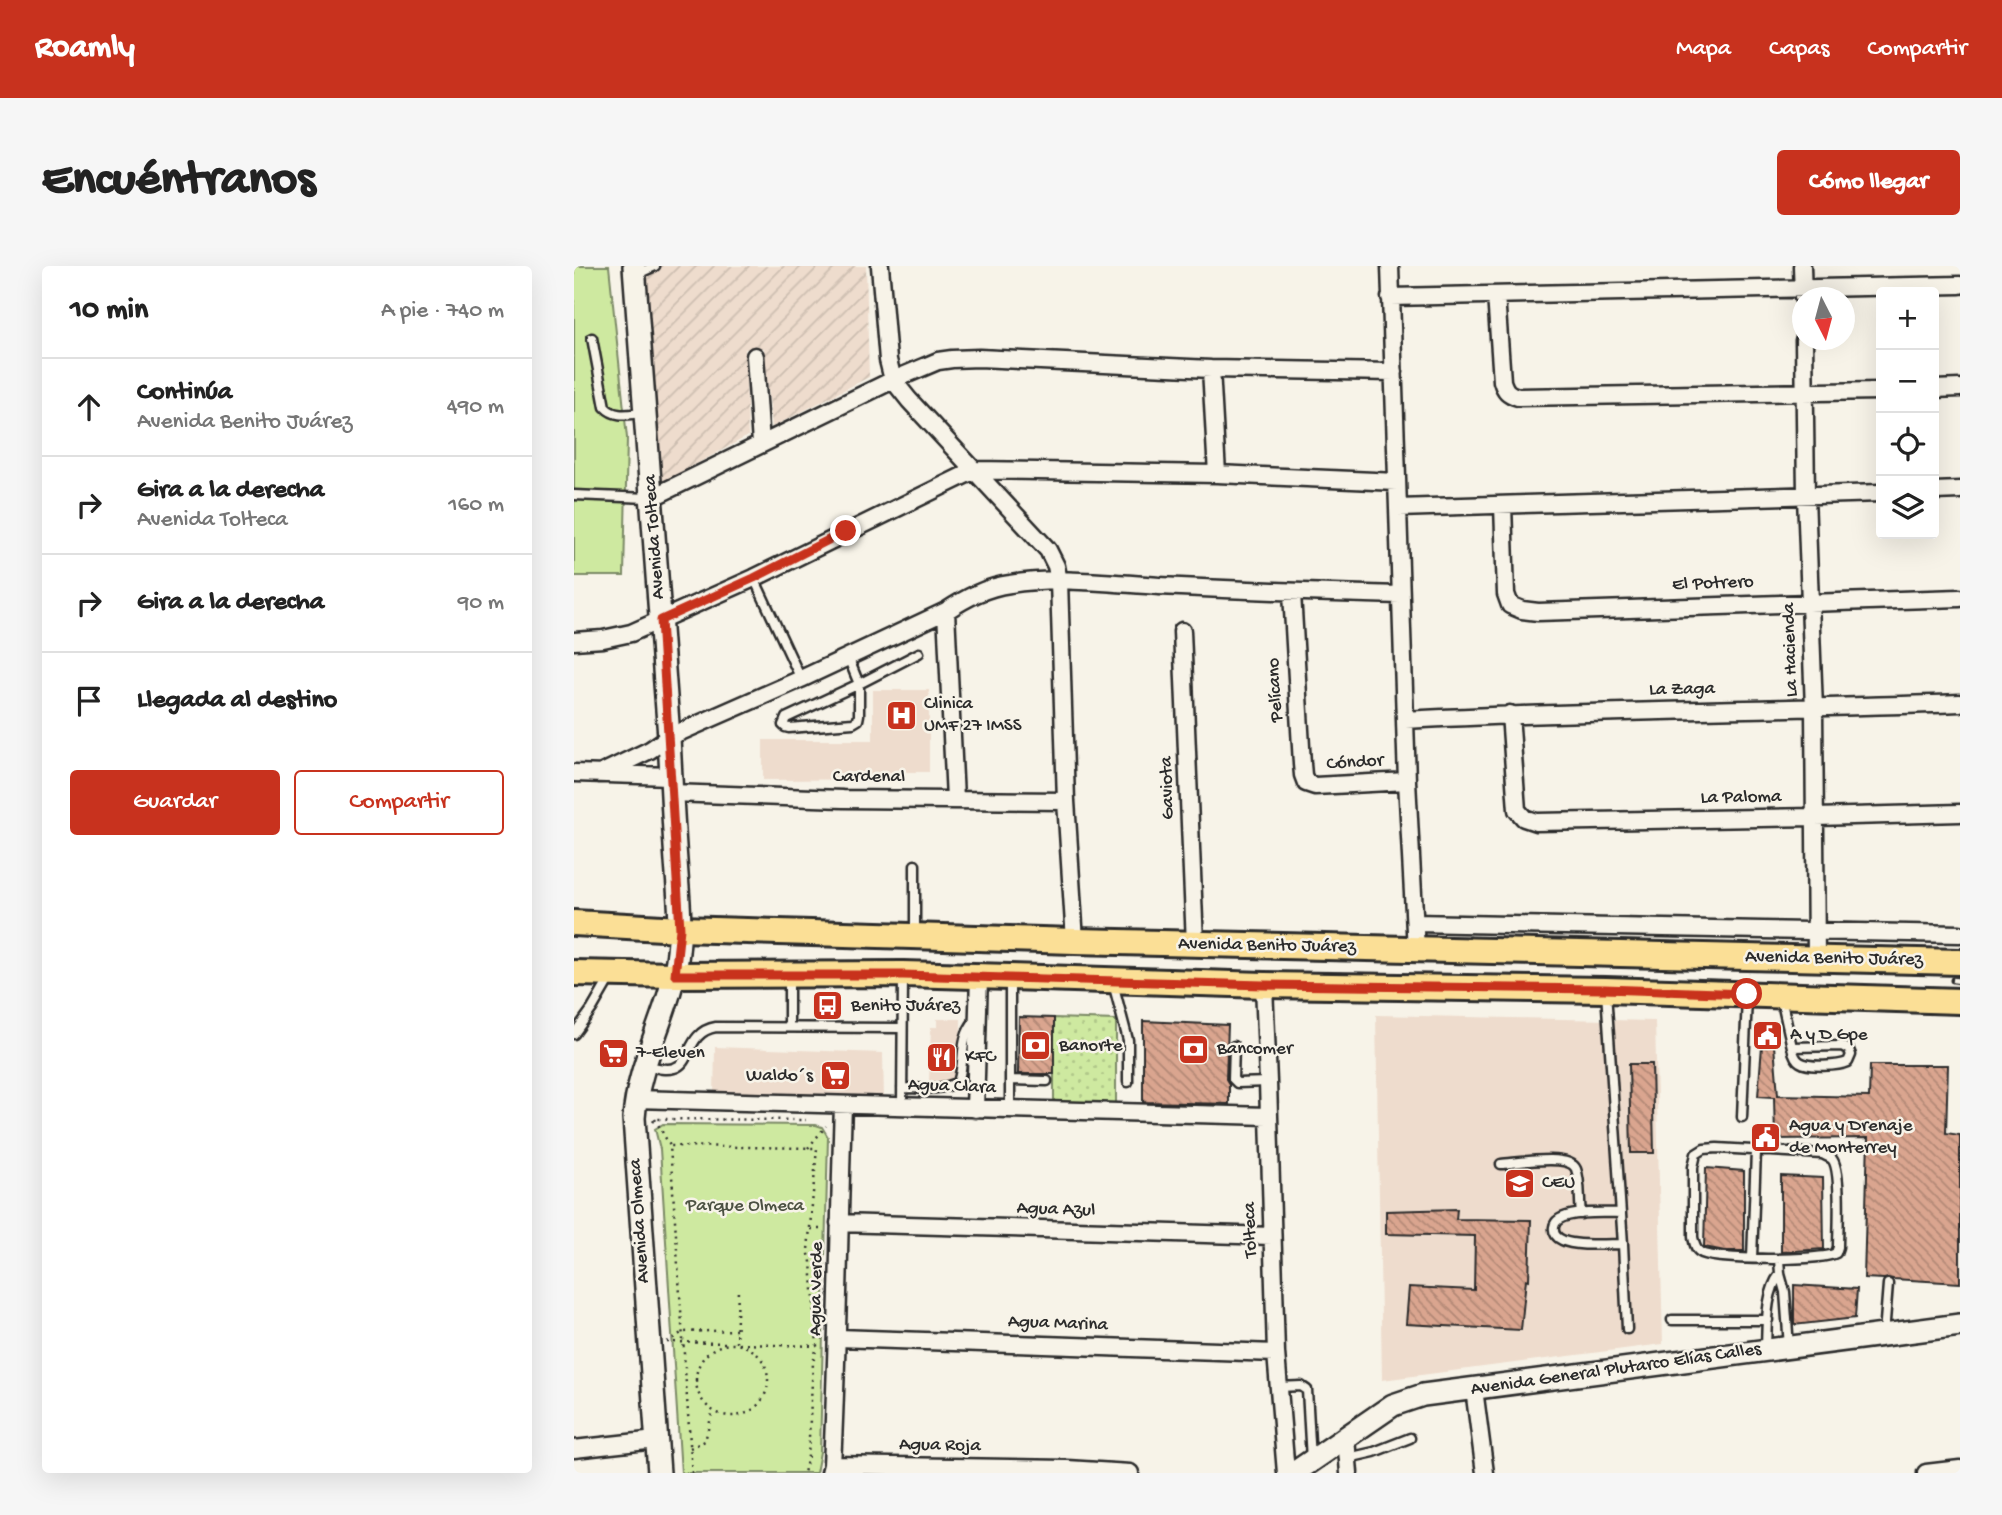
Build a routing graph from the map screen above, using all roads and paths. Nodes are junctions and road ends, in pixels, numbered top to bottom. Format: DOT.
graph roads {
  1 [pos="655,266"];
  2 [pos="880,266"];
  3 [pos="1390,266"];
  4 [pos="1802,266"];
  5 [pos="634,271"];
  6 [pos="1960,285"];
  7 [pos="1803,287"];
  8 [pos="1855,290"];
  9 [pos="1792,293"];
  10 [pos="1496,295"];
  11 [pos="1390,298"];
  12 [pos="592,338"];
  13 [pos="1804,350"];
  14 [pos="755,356"];
  15 [pos="1211,369"];
  16 [pos="1394,372"];
  17 [pos="893,380"];
  18 [pos="1960,388"];
  19 [pos="1939,389"];
  20 [pos="1876,391"];
  21 [pos="1805,393"];
  22 [pos="645,412"];
  23 [pos="761,444"];
  24 [pos="975,470"];
  25 [pos="1217,474"];
  26 [pos="1397,482"];
  27 [pos="1960,490"];
  28 [pos="1939,491"];
  29 [pos="1876,493"];
  30 [pos="574,495"];
  31 [pos="1806,496"];
  32 [pos="652,498"];
  33 [pos="1503,505"];
  34 [pos="1398,508"];
  35 [pos="754,578"];
  36 [pos="1059,580"];
  37 [pos="1292,593"];
  38 [pos="1400,595"];
  39 [pos="1960,598"];
  40 [pos="1810,602"];
  41 [pos="946,611"];
  42 [pos="661,620"];
  43 [pos="1182,631"];
  44 [pos="574,641"];
  45 [pos="919,653"];
  46 [pos="848,657"];
  47 [pos="801,679"];
  48 [pos="859,684"];
  49 [pos="1960,703"];
  50 [pos="1814,709"];
  51 [pos="1510,714"];
  52 [pos="1405,720"];
  53 [pos="669,737"];
  54 [pos="574,774"];
  55 [pos="600,774"];
  56 [pos="1407,780"];
  57 [pos="1306,783"];
  58 [pos="671,785"];
  59 [pos="955,799"];
  60 [pos="1066,801"];
  61 [pos="1960,813"];
  62 [pos="1816,817"];
  63 [pos="915,865"];
  64 [pos="574,923"];
  65 [pos="1415,923"];
  66 [pos="680,929"];
  67 [pos="1816,930"];
  68 [pos="1960,934"];
  69 [pos="915,935"];
  70 [pos="1075,941"];
  71 [pos="1195,944"];
  72 [pos="1416,950"];
  73 [pos="1960,952"];
  74 [pos="1816,959"];
  75 [pos="1910,961"];
  76 [pos="1960,962"];
  77 [pos="574,973"];
  78 [pos="612,973"];
  79 [pos="675,975"];
  80 [pos="903,975"];
  81 [pos="789,976"];
  82 [pos="979,976"];
  83 [pos="1010,976"];
  84 [pos="1112,980"];
  85 [pos="1264,985"];
  86 [pos="1605,989"];
  87 [pos="1747,994"];
  88 [pos="1780,996"];
  89 [pos="1960,998"];
  90 [pos="1931,1000"];
  91 [pos="1960,1006"];
  92 [pos="977,1016"];
  93 [pos="789,1027"];
  94 [pos="902,1028"];
  95 [pos="574,1034"];
  96 [pos="1234,1046"];
  97 [pos="1792,1046"];
  98 [pos="644,1065"];
  99 [pos="1010,1080"];
  100 [pos="1047,1081"];
  101 [pos="1128,1082"];
  102 [pos="1268,1082"];
  103 [pos="902,1088"];
  104 [pos="635,1099"];
  105 [pos="844,1105"];
  106 [pos="902,1106"];
  107 [pos="975,1109"];
  108 [pos="1010,1110"];
  109 [pos="1268,1116"];
  110 [pos="1742,1117"];
  111 [pos="655,1119"];
  112 [pos="817,1120"];
  113 [pos="650,1124"];
  114 [pos="830,1134"];
  115 [pos="670,1146"];
  116 [pos="808,1148"];
  117 [pos="1756,1151"];
  118 [pos="1501,1164"];
  119 [pos="1621,1213"];
  120 [pos="1581,1214"];
  121 [pos="834,1226"];
  122 [pos="810,1229"];
  123 [pos="1272,1236"];
  124 [pos="1623,1244"];
  125 [pos="1752,1258"];
  126 [pos="1779,1259"];
  127 [pos="1780,1274"];
  128 [pos="1888,1284"];
  129 [pos="738,1290"];
  130 [pos="1672,1320"];
  131 [pos="1768,1320"];
  132 [pos="1960,1325"];
  133 [pos="1628,1329"];
  134 [pos="737,1331"];
  135 [pos="683,1332"];
  136 [pos="1884,1334"];
  137 [pos="683,1342"];
  138 [pos="833,1342"];
  139 [pos="736,1343"];
  140 [pos="817,1346"];
  141 [pos="1789,1347"];
  142 [pos="1766,1350"];
  143 [pos="1276,1353"];
  144 [pos="1278,1387"];
  145 [pos="1474,1388"];
  146 [pos="713,1410"];
  147 [pos="1410,1438"];
  148 [pos="656,1440"];
  149 [pos="690,1448"];
  150 [pos="574,1449"];
  151 [pos="1348,1456"];
  152 [pos="1303,1468"];
  153 [pos="831,1469"];
  154 [pos="1960,1469"];
  155 [pos="1065,1471"];
  156 [pos="659,1473"];
  157 [pos="692,1473"];
  158 [pos="804,1473"];
  159 [pos="1130,1473"];
  160 [pos="1286,1473"];
  161 [pos="1485,1473"];
  162 [pos="1926,1473"];
  1 -- 5 [label="lane"];
  2 -- 17 [label="street"];
  3 -- 11 [label="street"];
  4 -- 7 [label="street"];
  5 -- 22 [label="street, Avenida Tolteca"];
  6 -- 8 [label="street"];
  9 -- 10 [label="street"];
  10 -- 11 [label="street"];
  10 -- 21 [label="street"];
  11 -- 16 [label="street"];
  12 -- 22 [label="lane"];
  13 -- 21 [label="street, La Hacienda"];
  14 -- 23 [label="street"];
  15 -- 16 [label="street"];
  15 -- 17 [label="street"];
  15 -- 25 [label="street"];
  16 -- 26 [label="street"];
  17 -- 23 [label="street"];
  17 -- 24 [label="street"];
  18 -- 19 [label="street"];
  20 -- 21 [label="street"];
  21 -- 31 [label="street, La Hacienda"];
  22 -- 32 [label="street, Avenida Tolteca"];
  23 -- 32 [label="street"];
  24 -- 25 [label="street"];
  24 -- 35 [label="street"];
  24 -- 36 [label="street"];
  25 -- 26 [label="street"];
  26 -- 34 [label="street"];
  27 -- 28 [label="street"];
  29 -- 31 [label="street"];
  30 -- 32 [label="lane"];
  31 -- 33 [label="street"];
  31 -- 40 [label="street, La Hacienda"];
  32 -- 42 [label="street, Avenida Tolteca"];
  33 -- 34 [label="street"];
  33 -- 40 [label="street, El Potrero"];
  34 -- 38 [label="street"];
  35 -- 42 [label="street"];
  35 -- 47 [label="lane"];
  36 -- 37 [label="street"];
  36 -- 41 [label="street"];
  36 -- 60 [label="street"];
  37 -- 38 [label="street"];
  37 -- 57 [label="street, Pelícano"];
  38 -- 52 [label="street"];
  39 -- 40 [label="street, El Potrero"];
  40 -- 50 [label="street, La Hacienda"];
  41 -- 46 [label="street"];
  41 -- 59 [label="street"];
  42 -- 44 [label="street"];
  42 -- 53 [label="street, Avenida Tolteca"];
  43 -- 71 [label="street, Gaviota"];
  45 -- 48 [label="lane"];
  46 -- 47 [label="street"];
  46 -- 48 [label="lane"];
  47 -- 53 [label="street"];
  48 -- 48 [label="lane"];
  49 -- 50 [label="street, La Zaga"];
  50 -- 51 [label="street, La Zaga"];
  50 -- 62 [label="street, La Hacienda"];
  51 -- 52 [label="street, La Zaga"];
  51 -- 62 [label="street, La Paloma"];
  52 -- 56 [label="street"];
  53 -- 55 [label="street"];
  53 -- 58 [label="street, Avenida Tolteca"];
  54 -- 55 [label="street, Cardenal"];
  55 -- 58 [label="street, Cardenal"];
  56 -- 57 [label="street, Cóndor"];
  56 -- 65 [label="street"];
  58 -- 59 [label="street, Cardenal"];
  58 -- 66 [label="street, Avenida Tolteca"];
  59 -- 60 [label="street, Cardenal"];
  60 -- 70 [label="street"];
  61 -- 62 [label="street, La Paloma"];
  62 -- 67 [label="street, La Hacienda"];
  63 -- 69 [label="lane"];
  64 -- 66 [label="main road, Avenida Benito Juárez"];
  65 -- 67 [label="street"];
  65 -- 72 [label="street"];
  66 -- 69 [label="main road, Avenida Benito Juárez"];
  66 -- 79 [label="street, Avenida Tolteca"];
  67 -- 68 [label="street"];
  67 -- 74 [label="street, La Hacienda"];
  69 -- 70 [label="main road, Avenida Benito Juárez"];
  70 -- 71 [label="main road, Avenida Benito Juárez"];
  71 -- 72 [label="main road, Avenida Benito Juárez"];
  72 -- 74 [label="main road, Avenida Benito Juárez"];
  73 -- 75 [label="main road"];
  74 -- 75 [label="main road, Avenida Benito Juárez"];
  75 -- 76 [label="main road, Avenida Benito Juárez"];
  77 -- 78 [label="main road, Avenida Benito Juárez"];
  78 -- 79 [label="main road, Avenida Benito Juárez"];
  78 -- 95 [label="lane"];
  79 -- 81 [label="main road, Avenida Benito Juárez"];
  79 -- 98 [label="street, Avenida Olmeca"];
  80 -- 81 [label="main road, Avenida Benito Juárez"];
  80 -- 82 [label="main road, Avenida Benito Juárez"];
  80 -- 94 [label="lane"];
  81 -- 93 [label="lane"];
  82 -- 83 [label="main road, Avenida Benito Juárez"];
  82 -- 92 [label="street"];
  83 -- 84 [label="main road, Avenida Benito Juárez"];
  83 -- 99 [label="lane"];
  84 -- 85 [label="main road, Avenida Benito Juárez"];
  84 -- 101 [label="lane"];
  85 -- 86 [label="main road, Avenida Benito Juárez"];
  85 -- 102 [label="street, Tolteca"];
  86 -- 87 [label="main road, Avenida Benito Juárez"];
  86 -- 119 [label="lane"];
  87 -- 88 [label="main road, Avenida Benito Juárez"];
  87 -- 110 [label="lane"];
  88 -- 90 [label="main road, Avenida Benito Juárez"];
  88 -- 97 [label="lane"];
  89 -- 90 [label="main road"];
  90 -- 91 [label="main road"];
  92 -- 103 [label="lane"];
  92 -- 107 [label="street"];
  93 -- 94 [label="lane"];
  93 -- 98 [label="lane"];
  94 -- 103 [label="lane"];
  96 -- 102 [label="lane"];
  97 -- 97 [label="lane"];
  98 -- 104 [label="street, Avenida Olmeca"];
  99 -- 100 [label="lane"];
  99 -- 108 [label="lane"];
  102 -- 109 [label="street, Tolteca"];
  103 -- 106 [label="lane"];
  104 -- 105 [label="street, Agua Clara"];
  104 -- 148 [label="street, Avenida Olmeca"];
  105 -- 106 [label="street, Agua Clara"];
  105 -- 121 [label="street, Agua Verde"];
  106 -- 107 [label="street, Agua Clara"];
  107 -- 108 [label="street, Agua Clara"];
  108 -- 109 [label="street, Agua Clara"];
  109 -- 123 [label="street, Tolteca"];
  111 -- 112 [label="path"];
  111 -- 113 [label="path"];
  111 -- 115 [label="path"];
  114 -- 116 [label="path"];
  115 -- 116 [label="path"];
  115 -- 135 [label="path"];
  116 -- 122 [label="path"];
  117 -- 125 [label="lane"];
  117 -- 125 [label="lane"];
  117 -- 126 [label="lane"];
  118 -- 120 [label="lane"];
  119 -- 120 [label="lane"];
  119 -- 124 [label="lane"];
  120 -- 124 [label="lane"];
  121 -- 122 [label="path"];
  121 -- 123 [label="street, Agua Azul"];
  121 -- 138 [label="street, Agua Verde"];
  122 -- 140 [label="path"];
  123 -- 143 [label="street, Tolteca"];
  124 -- 133 [label="lane"];
  125 -- 126 [label="lane"];
  126 -- 127 [label="lane"];
  127 -- 131 [label="lane"];
  127 -- 141 [label="lane"];
  128 -- 136 [label="lane"];
  129 -- 134 [label="path"];
  130 -- 131 [label="lane"];
  131 -- 142 [label="lane"];
  132 -- 136 [label="street, Avenida General Plutarco Elías Calles"];
  134 -- 135 [label="path"];
  134 -- 139 [label="path"];
  135 -- 137 [label="path"];
  135 -- 137 [label="path"];
  136 -- 141 [label="street, Avenida General Plutarco Elías Calles"];
  137 -- 139 [label="path"];
  137 -- 149 [label="path"];
  138 -- 140 [label="path"];
  138 -- 143 [label="street, Agua Marina"];
  138 -- 153 [label="street, Agua Verde"];
  139 -- 140 [label="path"];
  140 -- 158 [label="path"];
  141 -- 142 [label="street, Avenida General Plutarco Elías Calles"];
  142 -- 145 [label="street, Avenida General Plutarco Elías Calles"];
  143 -- 144 [label="street, Tolteca"];
  144 -- 152 [label="lane"];
  144 -- 160 [label="street, Tolteca"];
  145 -- 151 [label="street, Avenida General Plutarco Elías Calles"];
  145 -- 161 [label="street"];
  146 -- 146 [label="path"];
  146 -- 149 [label="path"];
  147 -- 151 [label="lane"];
  148 -- 150 [label="street"];
  148 -- 156 [label="street, Avenida Olmeca"];
  149 -- 157 [label="path"];
  151 -- 152 [label="street, Avenida General Plutarco Elías Calles"];
  153 -- 155 [label="street, Agua Roja"];
  154 -- 162 [label="street"];
  155 -- 159 [label="street, Agua Roja"];
}
